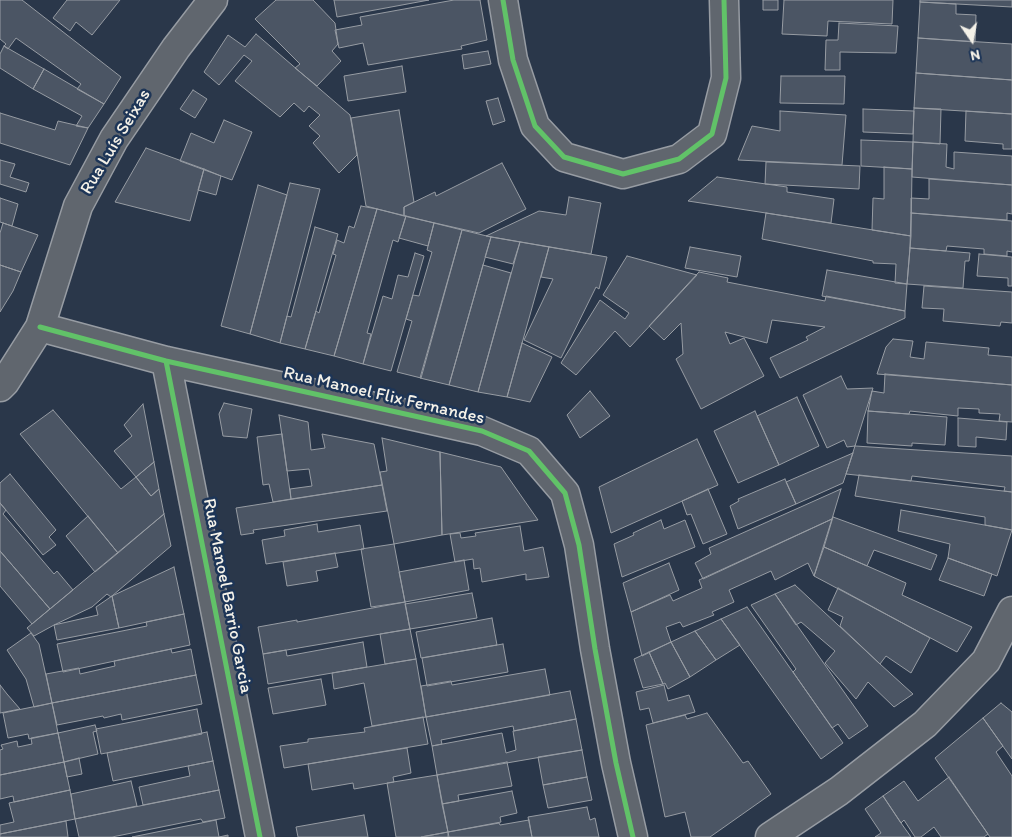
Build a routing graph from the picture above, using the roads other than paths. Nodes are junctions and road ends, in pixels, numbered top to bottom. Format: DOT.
graph roads {
  1 [pos="213,0"];
  2 [pos="503,0"];
  3 [pos="724,0"];
  4 [pos="40,327"];
  5 [pos="166,361"];
  6 [pos="0,387"];
  7 [pos="1012,611"];
  8 [pos="260,837"];
  9 [pos="633,837"];
  10 [pos="770,837"];
  1 -- 4 [label="street, Rua Luís Seixas"];
  2 -- 3 [label="street"];
  4 -- 5 [label="street, Rua Manoel Flix Fernandes"];
  4 -- 6 [label="street, Rua Luís Seixas"];
  5 -- 8 [label="street, Rua Manoel Barrio Garcia"];
  5 -- 9 [label="street, Rua Manoel Flix Fernandes"];
  7 -- 10 [label="street"];
}
